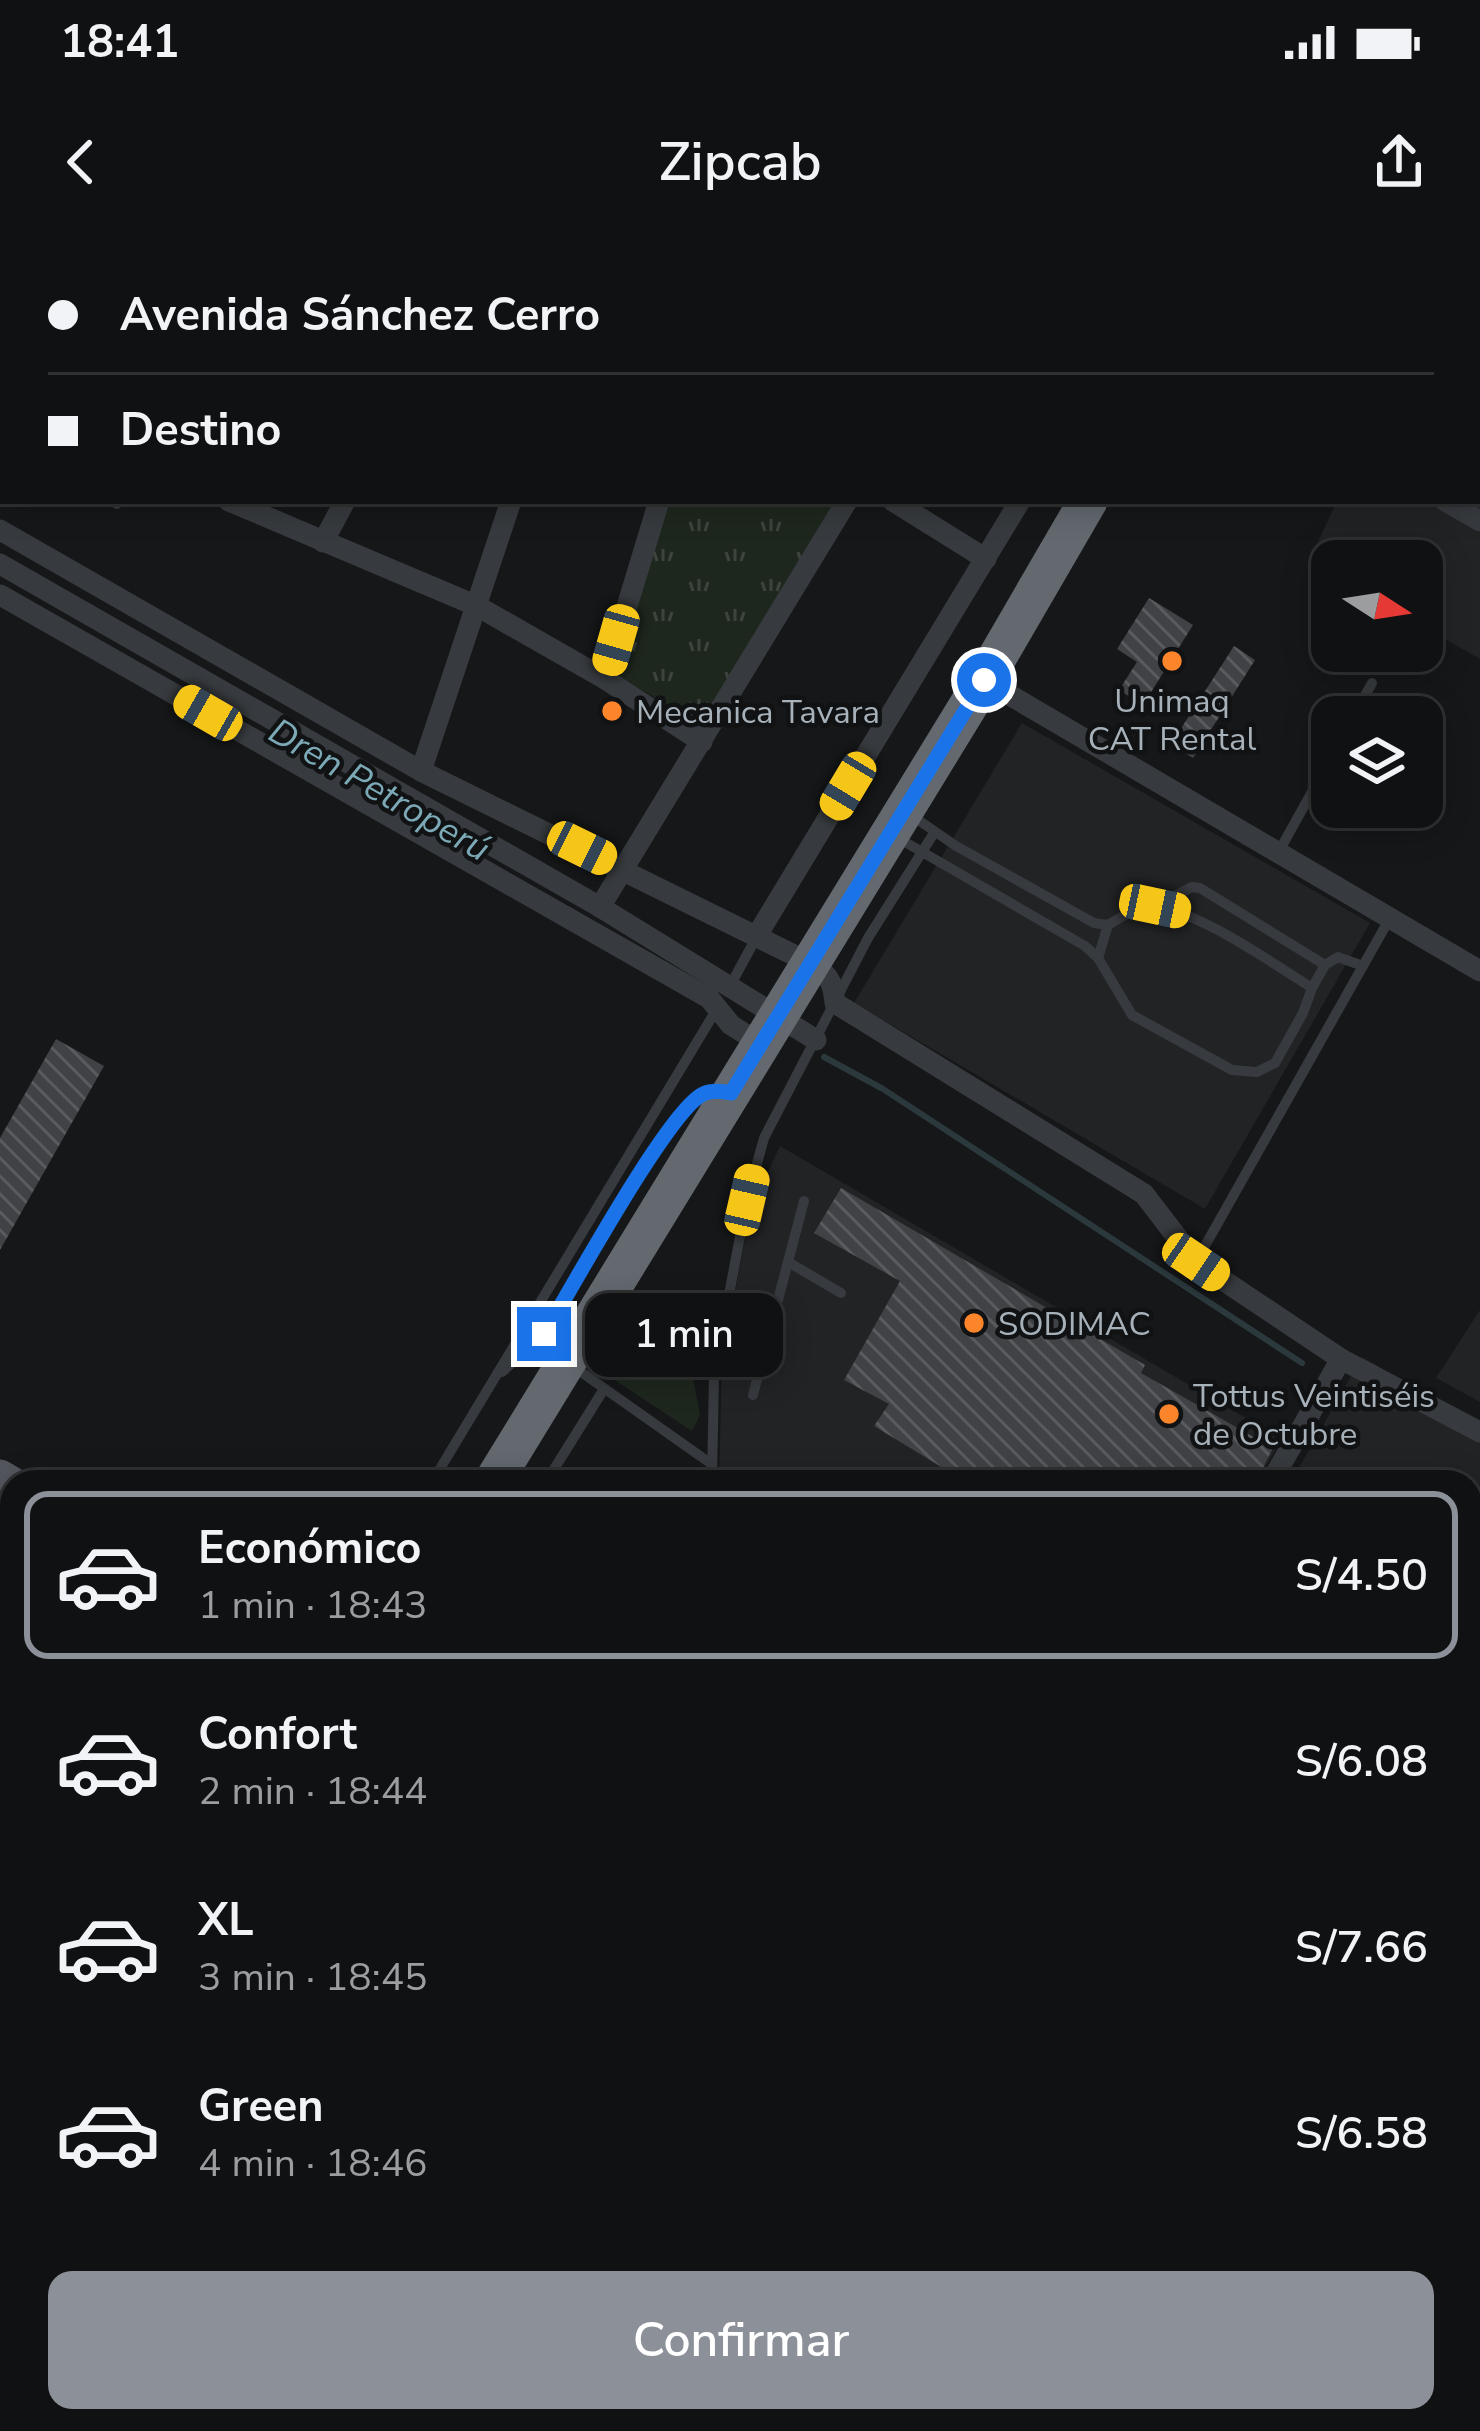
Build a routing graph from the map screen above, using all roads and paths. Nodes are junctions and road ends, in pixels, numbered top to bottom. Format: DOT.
graph roads {
  1 [pos="236,504"];
  2 [pos="343,504"];
  3 [pos="510,504"];
  4 [pos="658,504"];
  5 [pos="845,504"];
  6 [pos="898,504"];
  7 [pos="1018,504"];
  8 [pos="1086,504"];
  9 [pos="1450,504"];
  10 [pos="1480,521"];
  11 [pos="0,530"];
  12 [pos="323,542"];
  13 [pos="986,560"];
  14 [pos="0,564"];
  15 [pos="0,595"];
  16 [pos="478,606"];
  17 [pos="605,679"];
  18 [pos="984,680"];
  19 [pos="1372,683"];
  20 [pos="1365,696"];
  21 [pos="702,742"];
  22 [pos="421,771"];
  23 [pos="1311,794"];
  24 [pos="913,832"];
  25 [pos="1279,853"];
  26 [pos="622,868"];
  27 [pos="1155,906"];
  28 [pos="600,907"];
  29 [pos="1390,918"];
  30 [pos="1108,925"];
  31 [pos="756,937"];
  32 [pos="1098,958"];
  33 [pos="810,963"];
  34 [pos="1325,965"];
  35 [pos="1363,967"];
  36 [pos="1480,971"];
  37 [pos="730,985"];
  38 [pos="1312,988"];
  39 [pos="835,1004"];
  40 [pos="717,1008"];
  41 [pos="771,1025"];
  42 [pos="816,1040"];
  43 [pos="731,1093"];
  44 [pos="804,1201"];
  45 [pos="788,1262"];
  46 [pos="1196,1262"];
  47 [pos="841,1293"];
  48 [pos="602,1303"];
  49 [pos="1341,1359"];
  50 [pos="566,1362"];
  51 [pos="714,1372"];
  52 [pos="494,1380"];
  53 [pos="604,1389"];
  54 [pos="753,1395"];
  55 [pos="1480,1432"];
  56 [pos="710,1463"];
  57 [pos="439,1470"];
  58 [pos="500,1470"];
  59 [pos="553,1470"];
  60 [pos="711,1470"];
  61 [pos="1278,1470"];
  1 -- 12 [label="street"];
  2 -- 12 [label="street"];
  3 -- 16 [label="street"];
  4 -- 17 [label="street"];
  5 -- 21 [label="street"];
  6 -- 13 [label="street"];
  7 -- 13 [label="street"];
  8 -- 18 [label="highway"];
  9 -- 10 [label="street"];
  11 -- 22 [label="street"];
  12 -- 16 [label="street"];
  13 -- 31 [label="street"];
  14 -- 28 [label="street"];
  15 -- 40 [label="street"];
  16 -- 17 [label="street"];
  16 -- 22 [label="street"];
  17 -- 21 [label="street"];
  18 -- 24 [label="highway"];
  18 -- 25 [label="street"];
  19 -- 20 [label="lane"];
  21 -- 26 [label="street"];
  22 -- 26 [label="street"];
  23 -- 25 [label="lane"];
  24 -- 30 [label="lane"];
  24 -- 32 [label="lane"];
  24 -- 33 [label="highway"];
  24 -- 39 [label="lane"];
  25 -- 29 [label="street"];
  26 -- 28 [label="street"];
  26 -- 31 [label="street"];
  27 -- 30 [label="lane"];
  27 -- 34 [label="lane"];
  27 -- 38 [label="lane"];
  28 -- 37 [label="street"];
  29 -- 35 [label="lane"];
  29 -- 36 [label="street"];
  30 -- 32 [label="lane"];
  31 -- 33 [label="street"];
  31 -- 37 [label="lane"];
  32 -- 38 [label="lane"];
  33 -- 39 [label="street"];
  33 -- 41 [label="highway"];
  34 -- 35 [label="lane"];
  34 -- 38 [label="lane"];
  35 -- 46 [label="lane"];
  37 -- 40 [label="lane"];
  37 -- 41 [label="street"];
  39 -- 42 [label="lane"];
  39 -- 46 [label="street"];
  40 -- 41 [label="street"];
  40 -- 52 [label="lane"];
  41 -- 42 [label="street"];
  41 -- 43 [label="highway"];
  42 -- 51 [label="lane"];
  43 -- 48 [label="highway"];
  43 -- 52 [label="lane"];
  44 -- 45 [label="lane"];
  45 -- 47 [label="lane"];
  45 -- 54 [label="lane"];
  46 -- 49 [label="street"];
  48 -- 50 [label="highway"];
  48 -- 51 [label="lane"];
  49 -- 55 [label="street"];
  49 -- 61 [label="street"];
  50 -- 53 [label="lane"];
  50 -- 58 [label="highway"];
  51 -- 56 [label="lane"];
  52 -- 57 [label="lane"];
  53 -- 56 [label="lane"];
  53 -- 59 [label="lane"];
  56 -- 60 [label="lane"];
}
